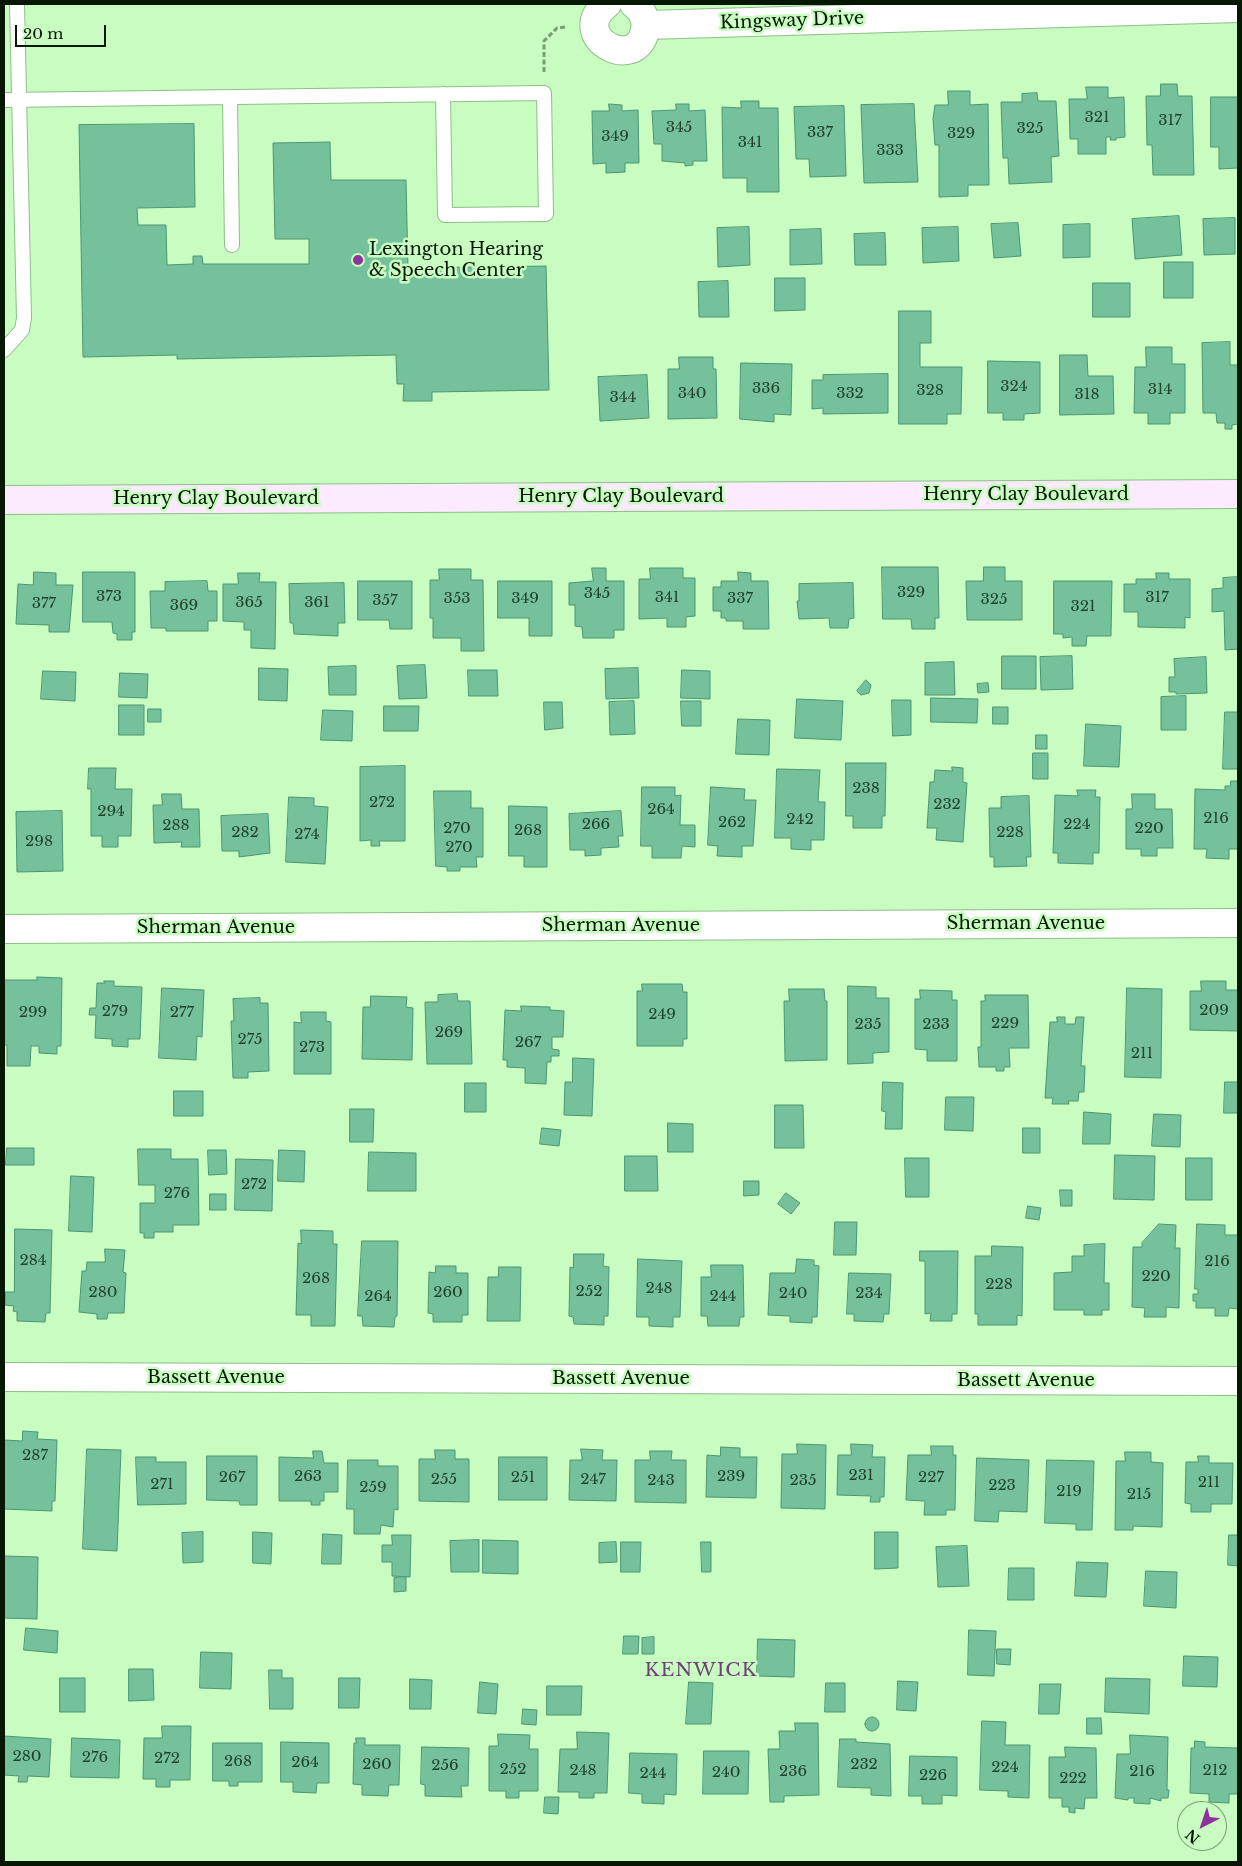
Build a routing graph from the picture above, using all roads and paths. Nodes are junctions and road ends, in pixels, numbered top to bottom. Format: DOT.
graph roads {
  1 [pos="17,4"];
  2 [pos="1238,8"];
  3 [pos="640,14"];
  4 [pos="601,15"];
  5 [pos="544,93"];
  6 [pos="443,94"];
  7 [pos="230,97"];
  8 [pos="4,100"];
  9 [pos="18,100"];
  10 [pos="232,245"];
  11 [pos="4,350"];
  12 [pos="1238,494"];
  13 [pos="4,500"];
  14 [pos="1238,923"];
  15 [pos="4,929"];
  16 [pos="4,1377"];
  17 [pos="1238,1381"];
  1 -- 9 [label="lane"];
  2 -- 3 [label="street, Kingsway Drive"];
  3 -- 4 [label="street, Kingsway Drive"];
  4 -- 5 [label="path"];
  5 -- 6 [label="lane"];
  5 -- 6 [label="lane"];
  6 -- 7 [label="lane"];
  7 -- 9 [label="lane"];
  7 -- 10 [label="lane"];
  8 -- 9 [label="lane"];
  9 -- 11 [label="lane"];
  12 -- 13 [label="street, Henry Clay Boulevard"];
  14 -- 15 [label="street, Sherman Avenue"];
  16 -- 17 [label="street, Bassett Avenue"];
}
